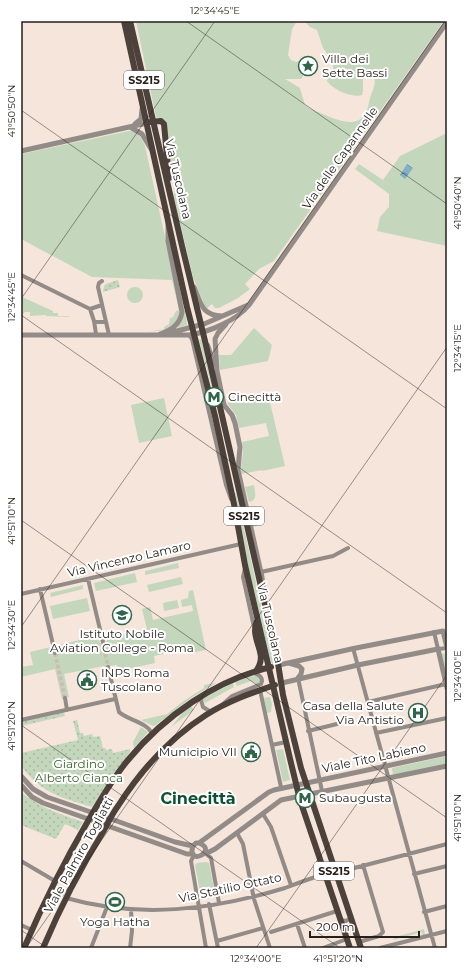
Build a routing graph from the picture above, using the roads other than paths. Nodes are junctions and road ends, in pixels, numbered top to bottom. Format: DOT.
graph roads {
  1 [pos="124,21"];
  2 [pos="131,21"];
  3 [pos="447,22"];
  4 [pos="143,105"];
  5 [pos="154,122"];
  6 [pos="147,123"];
  7 [pos="130,127"];
  8 [pos="21,151"];
  9 [pos="152,151"];
  10 [pos="171,201"];
  11 [pos="168,219"];
  12 [pos="21,276"];
  13 [pos="190,277"];
  14 [pos="102,280"];
  15 [pos="102,305"];
  16 [pos="249,305"];
  17 [pos="90,309"];
  18 [pos="225,316"];
  19 [pos="237,316"];
  20 [pos="94,322"];
  21 [pos="106,322"];
  22 [pos="202,325"];
  23 [pos="203,332"];
  24 [pos="96,334"];
  25 [pos="192,334"];
  26 [pos="21,335"];
  27 [pos="109,335"];
  28 [pos="159,335"];
  29 [pos="205,341"];
  30 [pos="217,371"];
  31 [pos="241,544"];
  32 [pos="348,548"];
  33 [pos="245,565"];
  34 [pos="261,572"];
  35 [pos="88,579"];
  36 [pos="40,589"];
  37 [pos="21,594"];
  38 [pos="263,595"];
  39 [pos="257,616"];
  40 [pos="255,629"];
  41 [pos="445,630"];
  42 [pos="434,632"];
  43 [pos="102,642"];
  44 [pos="353,648"];
  45 [pos="447,648"];
  46 [pos="438,649"];
  47 [pos="55,653"];
  48 [pos="306,659"];
  49 [pos="289,663"];
  50 [pos="279,665"];
  51 [pos="358,665"];
  52 [pos="108,667"];
  53 [pos="269,667"];
  54 [pos="253,672"];
  55 [pos="310,676"];
  56 [pos="298,678"];
  57 [pos="282,683"];
  58 [pos="273,686"];
  59 [pos="447,686"];
  60 [pos="260,690"];
  61 [pos="200,697"];
  62 [pos="65,698"];
  63 [pos="115,699"];
  64 [pos="368,702"];
  65 [pos="218,708"];
  66 [pos="67,710"];
  67 [pos="211,712"];
  68 [pos="447,718"];
  69 [pos="21,720"];
  70 [pos="341,723"];
  71 [pos="308,731"];
  72 [pos="376,733"];
  73 [pos="152,735"];
  74 [pos="286,742"];
  75 [pos="272,745"];
  76 [pos="447,754"];
  77 [pos="385,766"];
  78 [pos="447,766"];
  79 [pos="21,776"];
  80 [pos="388,778"];
  81 [pos="319,780"];
  82 [pos="305,783"];
  83 [pos="296,784"];
  84 [pos="21,785"];
  85 [pos="281,787"];
  86 [pos="322,791"];
  87 [pos="309,794"];
  88 [pos="299,796"];
  89 [pos="93,813"];
  90 [pos="263,814"];
  91 [pos="110,818"];
  92 [pos="89,819"];
  93 [pos="107,825"];
  94 [pos="237,833"];
  95 [pos="322,836"];
  96 [pos="313,839"];
  97 [pos="199,843"];
  98 [pos="447,844"];
  99 [pos="193,846"];
  100 [pos="205,852"];
  101 [pos="194,854"];
  102 [pos="408,854"];
  103 [pos="21,861"];
  104 [pos="363,865"];
  105 [pos="447,866"];
  106 [pos="335,873"];
  107 [pos="325,874"];
  108 [pos="414,874"];
  109 [pos="55,881"];
  110 [pos="291,885"];
  111 [pos="253,896"];
  112 [pos="66,898"];
  113 [pos="219,903"];
  114 [pos="209,904"];
  115 [pos="198,906"];
  116 [pos="447,906"];
  117 [pos="107,907"];
  118 [pos="131,910"];
  119 [pos="337,911"];
  120 [pos="424,912"];
  121 [pos="350,918"];
  122 [pos="341,920"];
  123 [pos="297,924"];
  124 [pos="21,925"];
  125 [pos="264,928"];
  126 [pos="32,930"];
  127 [pos="447,931"];
  128 [pos="271,932"];
  129 [pos="431,935"];
  130 [pos="347,939"];
  131 [pos="216,941"];
  132 [pos="360,945"];
  133 [pos="387,947"];
  134 [pos="24,948"];
  135 [pos="43,948"];
  136 [pos="91,948"];
  137 [pos="130,948"];
  138 [pos="206,948"];
  139 [pos="218,948"];
  140 [pos="270,948"];
  141 [pos="305,948"];
  142 [pos="322,948"];
  143 [pos="350,948"];
  144 [pos="380,948"];
  145 [pos="435,948"];
  1 -- 4 [label="main road, Via Tuscolana / SS215"];
  2 -- 5 [label="main road, Via Tuscolana / SS215"];
  3 -- 16 [label="street, Via delle Capannelle"];
  4 -- 6 [label="main road, Via Tuscolana / SS215"];
  4 -- 7 [label="street"];
  5 -- 6 [label="main road"];
  5 -- 10 [label="main road, Via Tuscolana / SS215"];
  5 -- 10 [label="main road"];
  6 -- 7 [label="street"];
  6 -- 9 [label="main road, Via Tuscolana / SS215"];
  7 -- 8 [label="street"];
  7 -- 9 [label="street"];
  9 -- 11 [label="main road, Via Tuscolana / SS215"];
  10 -- 13 [label="main road, Via Tuscolana / SS215"];
  11 -- 25 [label="main road, Via Tuscolana / SS215"];
  11 -- 28 [label="street, Via Tuscolana"];
  12 -- 17 [label="street"];
  13 -- 18 [label="street"];
  13 -- 22 [label="main road, Via Tuscolana / SS215"];
  14 -- 15 [label="street"];
  15 -- 17 [label="street"];
  15 -- 21 [label="street"];
  16 -- 18 [label="street"];
  16 -- 19 [label="street, Via delle Capannelle"];
  17 -- 20 [label="street"];
  18 -- 22 [label="street"];
  19 -- 23 [label="street, Via delle Capannelle"];
  19 -- 30 [label="street"];
  20 -- 21 [label="street"];
  20 -- 24 [label="street"];
  21 -- 27 [label="street"];
  22 -- 23 [label="main road, Via Tuscolana / SS215"];
  22 -- 25 [label="street"];
  23 -- 25 [label="street, Via delle Capannelle"];
  23 -- 29 [label="main road, Via Tuscolana / SS215"];
  24 -- 26 [label="street"];
  24 -- 27 [label="street"];
  25 -- 28 [label="street"];
  25 -- 31 [label="main road, Via Tuscolana / SS215"];
  27 -- 28 [label="street"];
  29 -- 30 [label="street, Via Tuscolana"];
  29 -- 38 [label="main road, Via Tuscolana / SS215"];
  30 -- 34 [label="street, Via Tuscolana"];
  31 -- 33 [label="main road, Via Tuscolana / SS215"];
  31 -- 35 [label="street, Via Vincenzo Lamaro"];
  32 -- 34 [label="street"];
  33 -- 39 [label="main road, Via Tuscolana / SS215"];
  33 -- 40 [label="street, Via Tuscolana"];
  34 -- 38 [label="street, Via Tuscolana"];
  35 -- 36 [label="street, Via Vincenzo Lamaro"];
  35 -- 43 [label="street"];
  36 -- 37 [label="street, Via Vincenzo Lamaro"];
  36 -- 47 [label="street"];
  38 -- 50 [label="main road, Via Tuscolana / SS215"];
  39 -- 40 [label="main road"];
  39 -- 53 [label="main road, Via Tuscolana / SS215"];
  40 -- 54 [label="main road"];
  41 -- 42 [label="street"];
  41 -- 45 [label="street"];
  42 -- 44 [label="street"];
  42 -- 46 [label="street"];
  44 -- 48 [label="street"];
  44 -- 51 [label="street"];
  45 -- 46 [label="street"];
  46 -- 51 [label="street"];
  46 -- 59 [label="street"];
  48 -- 49 [label="street"];
  48 -- 55 [label="street"];
  49 -- 50 [label="street"];
  49 -- 56 [label="street"];
  50 -- 53 [label="main road, Viale Palmiro Togliatti"];
  50 -- 57 [label="main road, Via Tuscolana / SS215"];
  51 -- 55 [label="street"];
  51 -- 64 [label="street"];
  52 -- 63 [label="street"];
  53 -- 54 [label="main road, Viale Palmiro Togliatti"];
  53 -- 58 [label="main road, Via Tuscolana / SS215"];
  54 -- 61 [label="main road, Viale Palmiro Togliatti"];
  54 -- 65 [label="street, Viale Palmiro Togliatti"];
  55 -- 56 [label="street"];
  56 -- 57 [label="street"];
  56 -- 71 [label="street"];
  57 -- 58 [label="main road, Viale Palmiro Togliatti"];
  57 -- 82 [label="main road, SS215"];
  58 -- 60 [label="main road, Viale Palmiro Togliatti"];
  58 -- 74 [label="main road, SS215"];
  59 -- 64 [label="street"];
  60 -- 65 [label="main road, Viale Palmiro Togliatti"];
  60 -- 75 [label="street"];
  61 -- 67 [label="street"];
  61 -- 73 [label="main road, Viale Palmiro Togliatti"];
  62 -- 66 [label="street"];
  63 -- 66 [label="street"];
  63 -- 73 [label="street"];
  64 -- 72 [label="street"];
  65 -- 67 [label="main road, Viale Palmiro Togliatti"];
  66 -- 69 [label="street"];
  67 -- 91 [label="main road, Viale Palmiro Togliatti"];
  68 -- 72 [label="street"];
  70 -- 71 [label="street"];
  71 -- 81 [label="street"];
  72 -- 77 [label="street"];
  73 -- 89 [label="main road, Viale Palmiro Togliatti"];
  74 -- 75 [label="street"];
  74 -- 83 [label="main road, SS215"];
  75 -- 85 [label="street"];
  76 -- 77 [label="street, Viale Tito Labieno"];
  77 -- 80 [label="street"];
  77 -- 81 [label="street, Viale Tito Labieno"];
  78 -- 80 [label="street, Viale Tito Labieno"];
  79 -- 89 [label="street"];
  80 -- 86 [label="street, Viale Tito Labieno"];
  80 -- 102 [label="street"];
  81 -- 82 [label="street, Viale Tito Labieno"];
  81 -- 86 [label="street"];
  82 -- 83 [label="street, Viale Tito Labieno"];
  82 -- 87 [label="main road, SS215"];
  83 -- 85 [label="street, Viale Tito Labieno"];
  83 -- 88 [label="main road, SS215"];
  84 -- 92 [label="street"];
  85 -- 97 [label="street, Viale Tito Labieno"];
  86 -- 87 [label="street, Viale Tito Labieno"];
  87 -- 88 [label="street, Viale Tito Labieno"];
  87 -- 95 [label="main road, SS215"];
  88 -- 90 [label="street, Viale Tito Labieno"];
  88 -- 96 [label="main road, SS215"];
  89 -- 91 [label="street"];
  89 -- 92 [label="main road, Viale Palmiro Togliatti"];
  90 -- 94 [label="street, Viale Tito Labieno"];
  90 -- 110 [label="street"];
  91 -- 93 [label="main road, Viale Palmiro Togliatti"];
  91 -- 99 [label="street"];
  92 -- 93 [label="street"];
  92 -- 109 [label="main road, Viale Palmiro Togliatti"];
  93 -- 101 [label="street"];
  93 -- 112 [label="main road, Viale Palmiro Togliatti"];
  94 -- 100 [label="street, Viale Tito Labieno"];
  94 -- 111 [label="street"];
  95 -- 96 [label="street"];
  95 -- 106 [label="main road, SS215"];
  96 -- 107 [label="main road, SS215"];
  97 -- 99 [label="street"];
  97 -- 100 [label="street"];
  98 -- 102 [label="street"];
  99 -- 101 [label="street"];
  100 -- 101 [label="street"];
  100 -- 113 [label="street"];
  101 -- 115 [label="street"];
  102 -- 104 [label="street"];
  102 -- 108 [label="street"];
  103 -- 109 [label="street"];
  104 -- 106 [label="street"];
  104 -- 132 [label="street"];
  105 -- 108 [label="street"];
  106 -- 121 [label="main road, SS215"];
  107 -- 110 [label="street, Via Statilio Ottato"];
  107 -- 119 [label="main road, SS215"];
  108 -- 120 [label="street"];
  109 -- 126 [label="main road, Viale Palmiro Togliatti"];
  110 -- 111 [label="street, Via Statilio Ottato"];
  111 -- 113 [label="street, Via Statilio Ottato"];
  111 -- 125 [label="street"];
  112 -- 117 [label="street, Via Statilio Ottato"];
  112 -- 135 [label="main road, Viale Palmiro Togliatti"];
  113 -- 114 [label="street, Via Statilio Ottato"];
  114 -- 115 [label="street, Via Statilio Ottato"];
  114 -- 131 [label="street"];
  115 -- 118 [label="street, Via Statilio Ottato"];
  115 -- 138 [label="street"];
  116 -- 120 [label="street"];
  117 -- 118 [label="street, Via Statilio Ottato"];
  117 -- 136 [label="street"];
  118 -- 137 [label="street"];
  119 -- 122 [label="main road, SS215"];
  119 -- 123 [label="street"];
  120 -- 129 [label="street"];
  121 -- 122 [label="street"];
  121 -- 132 [label="main road, SS215"];
  122 -- 130 [label="main road, SS215"];
  123 -- 128 [label="street"];
  123 -- 141 [label="street"];
  124 -- 126 [label="street"];
  125 -- 131 [label="street"];
  125 -- 140 [label="street"];
  126 -- 134 [label="main road, Viale Palmiro Togliatti"];
  127 -- 129 [label="street"];
  129 -- 133 [label="street"];
  129 -- 145 [label="street"];
  130 -- 142 [label="street"];
  130 -- 143 [label="main road, SS215"];
  131 -- 139 [label="street"];
  133 -- 144 [label="street"];
}
